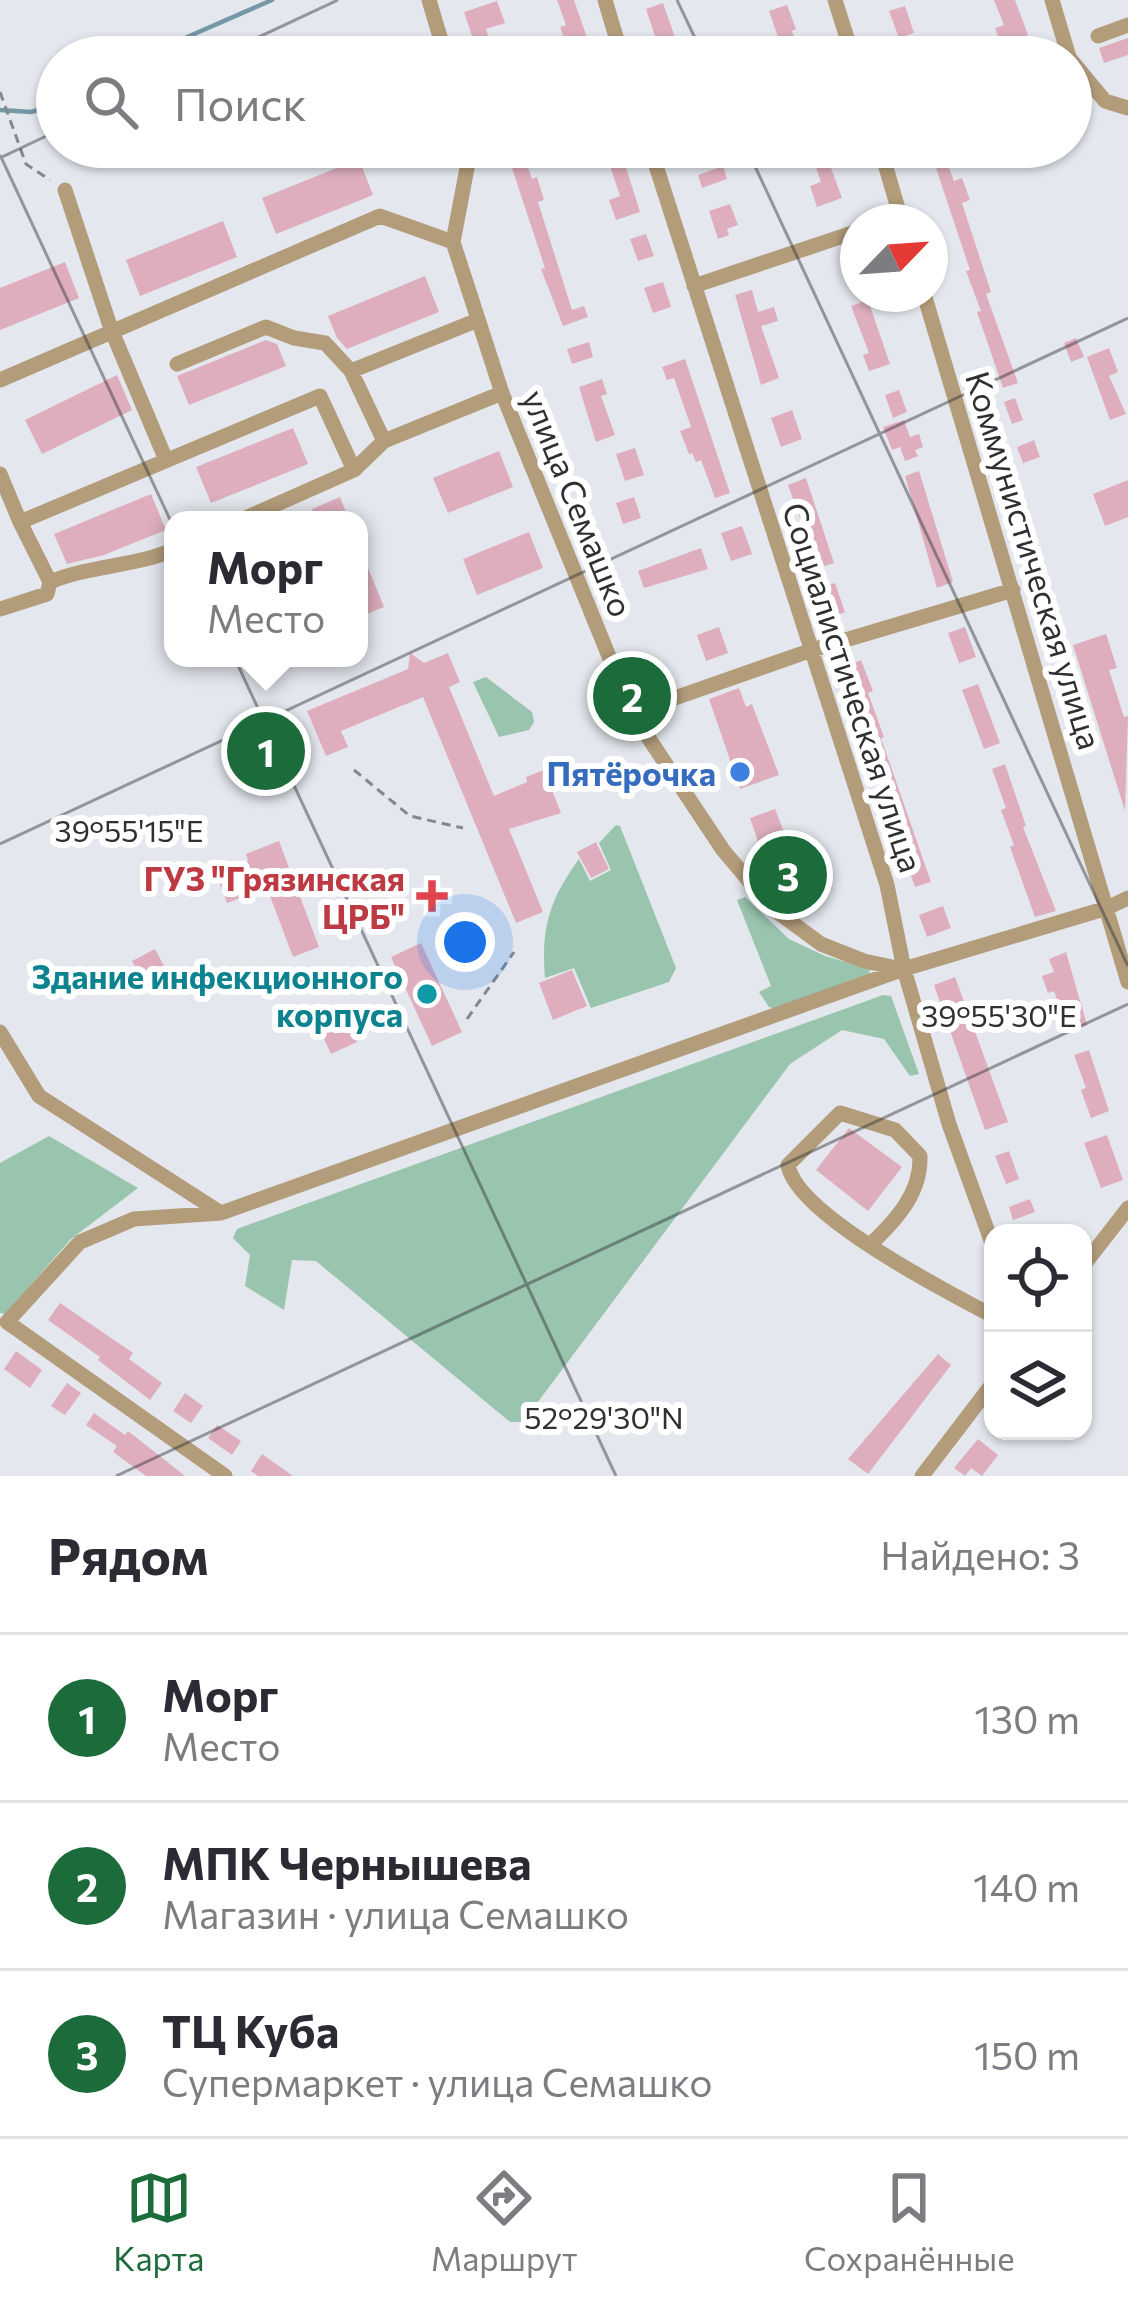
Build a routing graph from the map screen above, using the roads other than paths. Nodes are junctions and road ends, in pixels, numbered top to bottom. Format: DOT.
graph roads {
  1 [pos="429,0"];
  2 [pos="605,0"];
  3 [pos="836,0"];
  4 [pos="1052,0"];
  5 [pos="1128,25"];
  6 [pos="440,36"];
  7 [pos="616,36"];
  8 [pos="847,36"];
  9 [pos="1063,36"];
  10 [pos="1098,36"];
  11 [pos="1092,85"];
  12 [pos="1128,108"];
  13 [pos="467,168"];
  14 [pos="657,168"];
  15 [pos="885,168"];
  16 [pos="65,190"];
  17 [pos="892,204"];
  18 [pos="840,237"];
  19 [pos="454,242"];
  20 [pos="694,286"];
  21 [pos="929,312"];
  22 [pos="478,320"];
  23 [pos="111,329"];
  24 [pos="177,364"];
  25 [pos="351,371"];
  26 [pos="0,380"];
  27 [pos="502,393"];
  28 [pos="384,441"];
  29 [pos="166,460"];
  30 [pos="354,470"];
  31 [pos="0,474"];
  32 [pos="261,511"];
  33 [pos="20,522"];
  34 [pos="164,554"];
  35 [pos="50,581"];
  36 [pos="1012,590"];
  37 [pos="0,609"];
  38 [pos="812,650"];
  39 [pos="632,713"];
  40 [pos="1128,898"];
  41 [pos="1107,908"];
  42 [pos="904,969"];
  43 [pos="1128,982"];
  44 [pos="0,1032"];
  45 [pos="1128,1208"];
  46 [pos="221,1213"];
  47 [pos="985,1224"];
  48 [pos="871,1244"];
  49 [pos="1092,1254"];
  50 [pos="984,1311"];
  51 [pos="4,1323"];
  52 [pos="984,1395"];
  53 [pos="225,1476"];
  54 [pos="922,1476"];
  1 -- 6 [label="street"];
  2 -- 7 [label="street"];
  3 -- 8 [label="street"];
  4 -- 9 [label="street"];
  5 -- 10 [label="street"];
  11 -- 12 [label="street"];
  13 -- 19 [label="street, улица Семашко"];
  14 -- 20 [label="street, Социалистическая улица"];
  15 -- 17 [label="street"];
  16 -- 23 [label="street"];
  18 -- 20 [label="street"];
  19 -- 22 [label="street, улица Семашко"];
  19 -- 23 [label="street"];
  20 -- 38 [label="street, Социалистическая улица"];
  21 -- 36 [label="street, Коммунистическая улица"];
  22 -- 25 [label="street"];
  22 -- 27 [label="street, улица Семашко"];
  23 -- 26 [label="street"];
  23 -- 29 [label="street"];
  24 -- 25 [label="street"];
  25 -- 28 [label="street"];
  27 -- 28 [label="street"];
  27 -- 39 [label="street, улица Семашко"];
  28 -- 30 [label="street"];
  29 -- 30 [label="street"];
  29 -- 33 [label="street"];
  30 -- 32 [label="street"];
  31 -- 33 [label="street"];
  33 -- 35 [label="street"];
  34 -- 35 [label="street"];
  35 -- 37 [label="street"];
  36 -- 38 [label="street"];
  36 -- 41 [label="street, Коммунистическая улица"];
  38 -- 39 [label="street"];
  38 -- 42 [label="street, Социалистическая улица"];
  39 -- 42 [label="street, улица Семашко"];
  40 -- 41 [label="street"];
  41 -- 42 [label="street"];
  41 -- 43 [label="street, Коммунистическая улица"];
  42 -- 46 [label="street"];
  42 -- 47 [label="street, Социалистическая улица"];
  44 -- 46 [label="street"];
  45 -- 49 [label="street"];
  46 -- 51 [label="street"];
  48 -- 48 [label="street"];
  48 -- 50 [label="street"];
  51 -- 53 [label="street"];
  52 -- 54 [label="street"];
}
